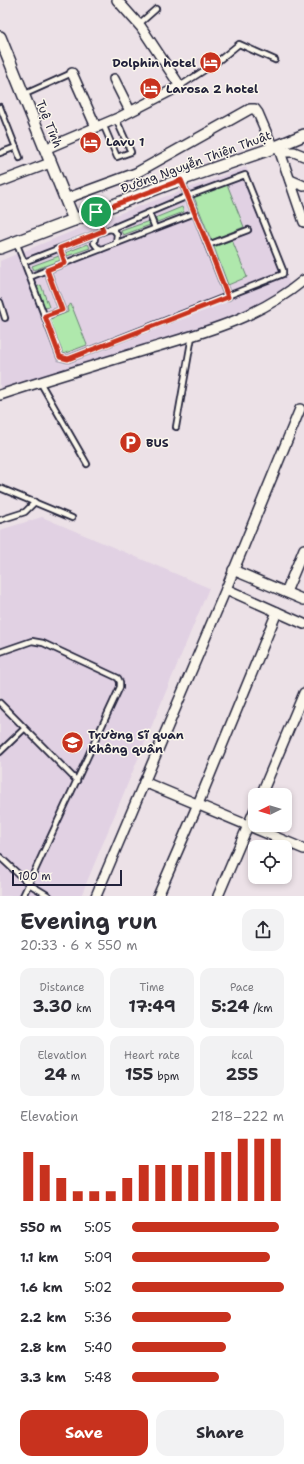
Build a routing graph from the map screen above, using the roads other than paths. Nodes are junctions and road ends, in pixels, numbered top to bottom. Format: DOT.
graph roads {
  1 [pos="116,0"];
  2 [pos="156,9"];
  3 [pos="139,24"];
  4 [pos="0,37"];
  5 [pos="275,60"];
  6 [pos="72,73"];
  7 [pos="114,79"];
  8 [pos="180,86"];
  9 [pos="23,95"];
  10 [pos="0,107"];
  11 [pos="130,111"];
  12 [pos="116,119"];
  13 [pos="100,126"];
  14 [pos="304,135"];
  15 [pos="16,147"];
  16 [pos="45,149"];
  17 [pos="277,149"];
  18 [pos="0,153"];
  19 [pos="304,156"];
  20 [pos="20,158"];
  21 [pos="50,162"];
  22 [pos="181,180"];
  23 [pos="290,180"];
  24 [pos="0,182"];
  25 [pos="304,186"];
  26 [pos="188,196"];
  27 [pos="65,199"];
  28 [pos="96,212"];
  29 [pos="149,213"];
  30 [pos="194,213"];
  31 [pos="74,220"];
  32 [pos="304,222"];
  33 [pos="155,228"];
  34 [pos="110,229"];
  35 [pos="248,230"];
  36 [pos="103,231"];
  37 [pos="96,234"];
  38 [pos="16,242"];
  39 [pos="116,243"];
  40 [pos="208,245"];
  41 [pos="0,248"];
  42 [pos="60,248"];
  43 [pos="101,249"];
  44 [pos="24,262"];
  45 [pos="65,263"];
  46 [pos="47,270"];
  47 [pos="30,277"];
  48 [pos="304,280"];
  49 [pos="228,297"];
  50 [pos="0,302"];
  51 [pos="45,316"];
  52 [pos="6,318"];
  53 [pos="192,336"];
  54 [pos="40,382"];
  55 [pos="0,395"];
  56 [pos="300,409"];
  57 [pos="176,427"];
  58 [pos="87,464"];
  59 [pos="0,488"];
  60 [pos="35,502"];
  61 [pos="72,518"];
  62 [pos="0,520"];
  63 [pos="304,549"];
  64 [pos="233,570"];
  65 [pos="226,589"];
  66 [pos="286,592"];
  67 [pos="304,600"];
  68 [pos="277,612"];
  69 [pos="304,624"];
  70 [pos="0,652"];
  71 [pos="304,693"];
  72 [pos="0,703"];
  73 [pos="24,729"];
  74 [pos="0,752"];
  75 [pos="76,781"];
  76 [pos="144,782"];
  77 [pos="264,788"];
  78 [pos="198,804"];
  79 [pos="248,825"];
  80 [pos="264,832"];
  81 [pos="304,849"];
  82 [pos="0,856"];
  83 [pos="29,884"];
  84 [pos="23,896"];
  85 [pos="49,896"];
  86 [pos="96,896"];
  87 [pos="158,896"];
  88 [pos="218,896"];
  1 -- 3 [label="street"];
  2 -- 3 [label="lane"];
  3 -- 8 [label="street"];
  4 -- 9 [label="street, Tuệ Tĩnh"];
  5 -- 8 [label="lane"];
  6 -- 9 [label="lane"];
  6 -- 13 [label="street"];
  7 -- 11 [label="street"];
  8 -- 11 [label="street"];
  9 -- 16 [label="street, Tuệ Tĩnh"];
  10 -- 15 [label="lane"];
  11 -- 12 [label="street"];
  12 -- 13 [label="street"];
  12 -- 13 [label="lane"];
  13 -- 16 [label="street"];
  14 -- 17 [label="street, Đường Nguyễn Thiện Thuật"];
  15 -- 18 [label="lane"];
  15 -- 20 [label="lane"];
  16 -- 21 [label="street, Tuệ Tĩnh"];
  17 -- 19 [label="street"];
  17 -- 22 [label="street, Đường Nguyễn Thiện Thuật"];
  17 -- 23 [label="street"];
  17 -- 27 [label="street"];
  21 -- 24 [label="street"];
  21 -- 27 [label="street, Tuệ Tĩnh"];
  22 -- 26 [label="lane"];
  22 -- 28 [label="street, Đường Nguyễn Thiện Thuật"];
  23 -- 25 [label="street"];
  23 -- 32 [label="street"];
  26 -- 29 [label="lane"];
  26 -- 30 [label="lane"];
  26 -- 49 [label="lane"];
  27 -- 31 [label="street, Tuệ Tĩnh"];
  28 -- 31 [label="street, Đường Nguyễn Thiện Thuật"];
  28 -- 36 [label="lane"];
  29 -- 33 [label="lane"];
  29 -- 34 [label="lane"];
  30 -- 33 [label="lane"];
  30 -- 40 [label="lane"];
  31 -- 38 [label="street, Đường Nguyễn Thiện Thuật"];
  33 -- 39 [label="lane"];
  34 -- 36 [label="lane"];
  34 -- 39 [label="lane"];
  35 -- 40 [label="lane"];
  36 -- 37 [label="lane"];
  37 -- 42 [label="lane"];
  37 -- 43 [label="lane"];
  38 -- 41 [label="street, Đường Nguyễn Thiện Thuật"];
  38 -- 44 [label="lane"];
  39 -- 43 [label="lane"];
  40 -- 49 [label="lane"];
  42 -- 44 [label="lane"];
  42 -- 45 [label="lane"];
  43 -- 45 [label="lane"];
  44 -- 47 [label="lane"];
  45 -- 46 [label="lane"];
  46 -- 47 [label="lane"];
  46 -- 51 [label="lane"];
  47 -- 51 [label="lane"];
  48 -- 53 [label="street"];
  49 -- 51 [label="lane"];
  50 -- 52 [label="lane"];
  53 -- 54 [label="street"];
  53 -- 57 [label="lane"];
  54 -- 55 [label="street"];
  54 -- 58 [label="lane"];
  56 -- 64 [label="street"];
  59 -- 60 [label="lane"];
  60 -- 61 [label="lane"];
  60 -- 62 [label="lane"];
  63 -- 66 [label="street"];
  64 -- 65 [label="street"];
  64 -- 66 [label="street"];
  65 -- 68 [label="street"];
  65 -- 76 [label="street"];
  66 -- 67 [label="street"];
  68 -- 69 [label="street"];
  68 -- 78 [label="street"];
  70 -- 75 [label="lane"];
  71 -- 77 [label="street"];
  72 -- 73 [label="lane"];
  73 -- 74 [label="lane"];
  73 -- 75 [label="lane"];
  75 -- 83 [label="lane"];
  76 -- 78 [label="street"];
  76 -- 86 [label="street"];
  78 -- 79 [label="street"];
  78 -- 87 [label="street"];
  79 -- 88 [label="street"];
  80 -- 81 [label="street"];
  82 -- 83 [label="lane"];
  83 -- 84 [label="lane"];
  83 -- 85 [label="lane"];
}
